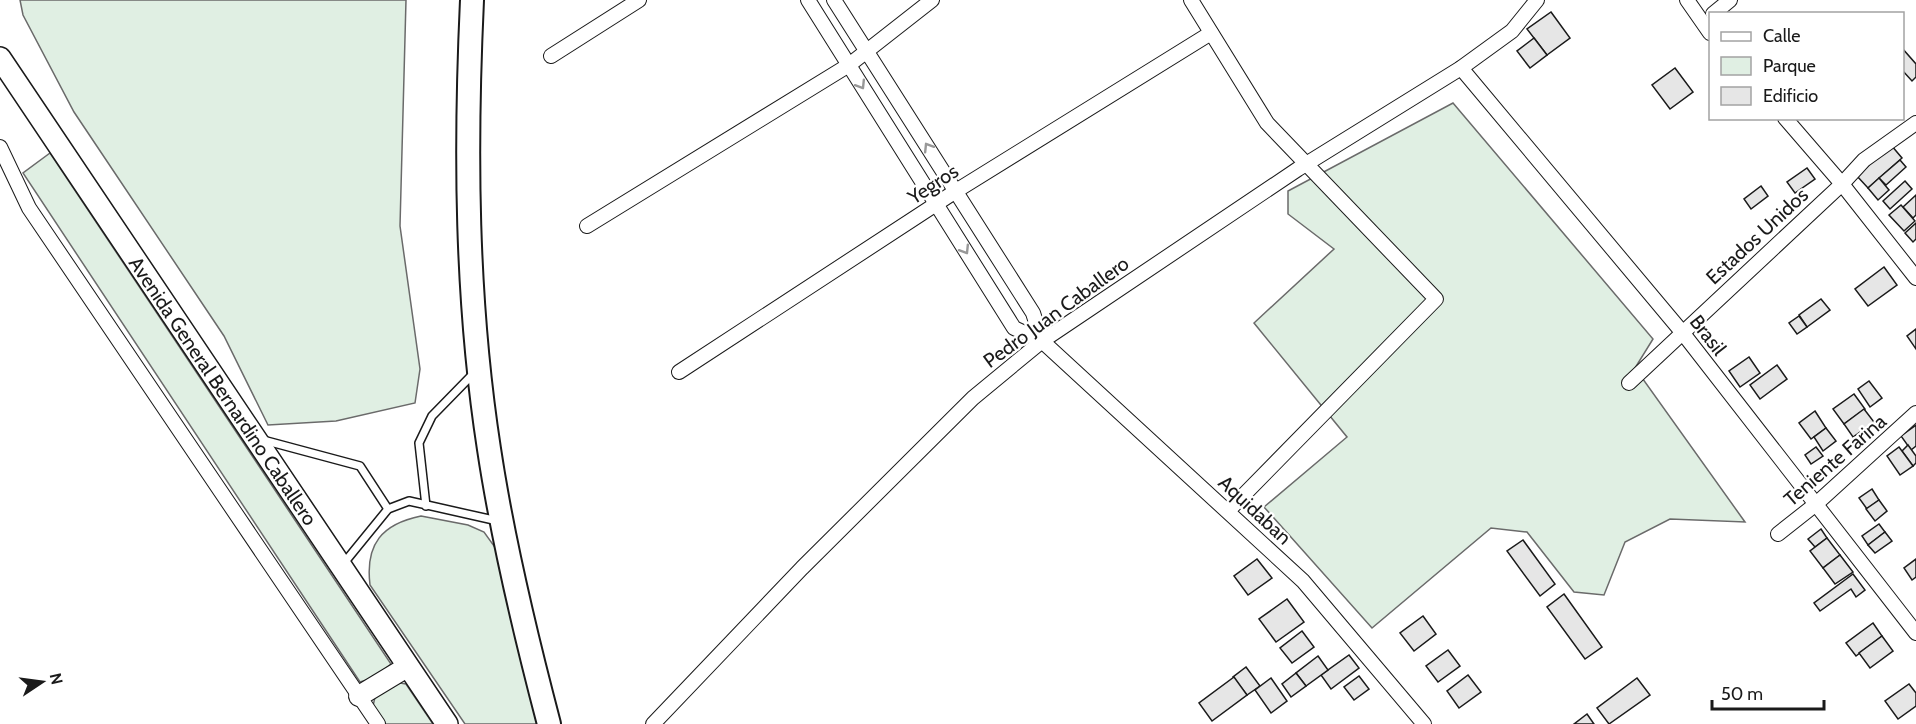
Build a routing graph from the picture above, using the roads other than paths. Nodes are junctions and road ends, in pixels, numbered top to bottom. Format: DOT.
graph roads {
  1 [pos="472,0"];
  2 [pos="639,0"];
  3 [pos="808,0"];
  4 [pos="834,0"];
  5 [pos="933,0"];
  6 [pos="1191,0"];
  7 [pos="1538,0"];
  8 [pos="1687,0"];
  9 [pos="1730,0"];
  10 [pos="1718,12"];
  11 [pos="1709,21"];
  12 [pos="1211,33"];
  13 [pos="866,49"];
  14 [pos="551,56"];
  15 [pos="0,58"];
  16 [pos="849,65"];
  17 [pos="1461,68"];
  18 [pos="1787,120"];
  19 [pos="1916,123"];
  20 [pos="0,147"];
  21 [pos="1306,164"];
  22 [pos="1842,184"];
  23 [pos="956,191"];
  24 [pos="936,204"];
  25 [pos="587,226"];
  26 [pos="1916,278"];
  27 [pos="1682,332"];
  28 [pos="1042,341"];
  29 [pos="478,369"];
  30 [pos="679,372"];
  31 [pos="1629,383"];
  32 [pos="1916,413"];
  33 [pos="254,437"];
  34 [pos="1816,504"];
  35 [pos="426,506"];
  36 [pos="388,509"];
  37 [pos="1228,511"];
  38 [pos="501,522"];
  39 [pos="1778,534"];
  40 [pos="341,567"];
  41 [pos="1916,633"];
  42 [pos="407,667"];
  43 [pos="359,696"];
  44 [pos="378,724"];
  45 [pos="447,724"];
  46 [pos="549,724"];
  47 [pos="653,724"];
  48 [pos="1424,724"];
  1 -- 29 [label="highway"];
  2 -- 14 [label="street"];
  3 -- 16 [label="street"];
  4 -- 13 [label="street"];
  5 -- 13 [label="street"];
  6 -- 12 [label="street"];
  7 -- 17 [label="street, Pedro Juan Caballero"];
  8 -- 11 [label="street"];
  9 -- 10 [label="street"];
  12 -- 21 [label="street"];
  12 -- 23 [label="street, Yegros"];
  13 -- 16 [label="street"];
  23 -- 13 [label="street, one-way"];
  15 -- 33 [label="main road, Avenida General Bernardino Caballero"];
  16 -- 24 [label="street, one-way"];
  16 -- 25 [label="street"];
  17 -- 21 [label="street, Pedro Juan Caballero"];
  17 -- 27 [label="street, Brasil"];
  18 -- 22 [label="street"];
  19 -- 22 [label="street, Estados Unidos"];
  20 -- 43 [label="street"];
  21 -- 28 [label="street, Pedro Juan Caballero"];
  21 -- 37 [label="street"];
  22 -- 26 [label="street"];
  22 -- 27 [label="street, Estados Unidos"];
  23 -- 24 [label="street, Yegros"];
  23 -- 28 [label="street"];
  24 -- 28 [label="street, one-way"];
  24 -- 30 [label="street, Yegros"];
  27 -- 31 [label="street, Estados Unidos"];
  27 -- 34 [label="street, Brasil"];
  28 -- 37 [label="street, Aquidaban"];
  28 -- 47 [label="street, Pedro Juan Caballero"];
  29 -- 35 [label="lane"];
  29 -- 38 [label="highway"];
  32 -- 34 [label="street, Teniente Farina"];
  33 -- 36 [label="lane"];
  33 -- 40 [label="main road, Avenida General Bernardino Caballero"];
  34 -- 39 [label="street, Teniente Farina"];
  34 -- 41 [label="street, Brasil"];
  35 -- 36 [label="lane"];
  35 -- 38 [label="lane"];
  36 -- 40 [label="lane"];
  37 -- 48 [label="street, Aquidaban"];
  38 -- 46 [label="highway"];
  40 -- 42 [label="main road, Avenida General Bernardino Caballero"];
  42 -- 43 [label="main road"];
  42 -- 45 [label="main road, Avenida General Bernardino Caballero"];
  43 -- 44 [label="street"];
}
